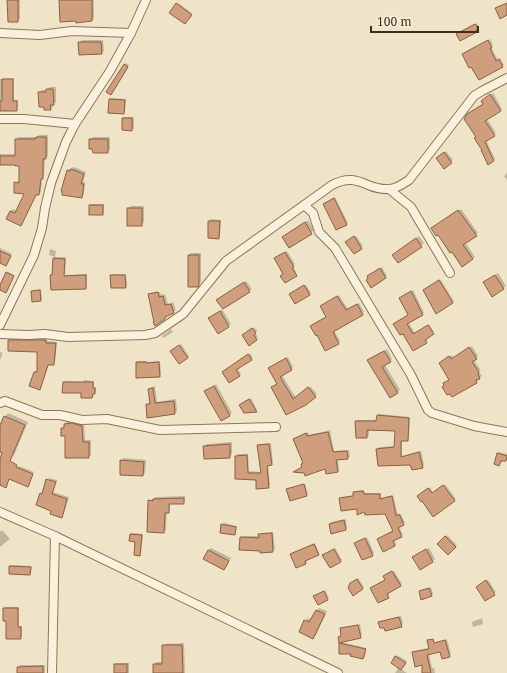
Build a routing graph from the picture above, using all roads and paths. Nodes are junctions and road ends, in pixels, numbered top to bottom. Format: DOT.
graph roads {
  1 [pos="146,0"];
  2 [pos="0,33"];
  3 [pos="131,33"];
  4 [pos="507,78"];
  5 [pos="0,119"];
  6 [pos="75,124"];
  7 [pos="389,189"];
  8 [pos="304,205"];
  9 [pos="450,273"];
  10 [pos="0,325"];
  11 [pos="0,334"];
  12 [pos="0,403"];
  13 [pos="276,427"];
  14 [pos="507,432"];
  15 [pos="0,512"];
  16 [pos="55,536"];
  17 [pos="52,673"];
  18 [pos="338,673"];
  1 -- 3 [label="street"];
  2 -- 3 [label="street"];
  3 -- 6 [label="street"];
  4 -- 7 [label="street"];
  5 -- 6 [label="street"];
  6 -- 10 [label="street"];
  7 -- 8 [label="street"];
  7 -- 9 [label="street"];
  8 -- 11 [label="street"];
  8 -- 14 [label="street"];
  12 -- 13 [label="street"];
  15 -- 16 [label="street"];
  16 -- 17 [label="street"];
  16 -- 18 [label="street"];
}
